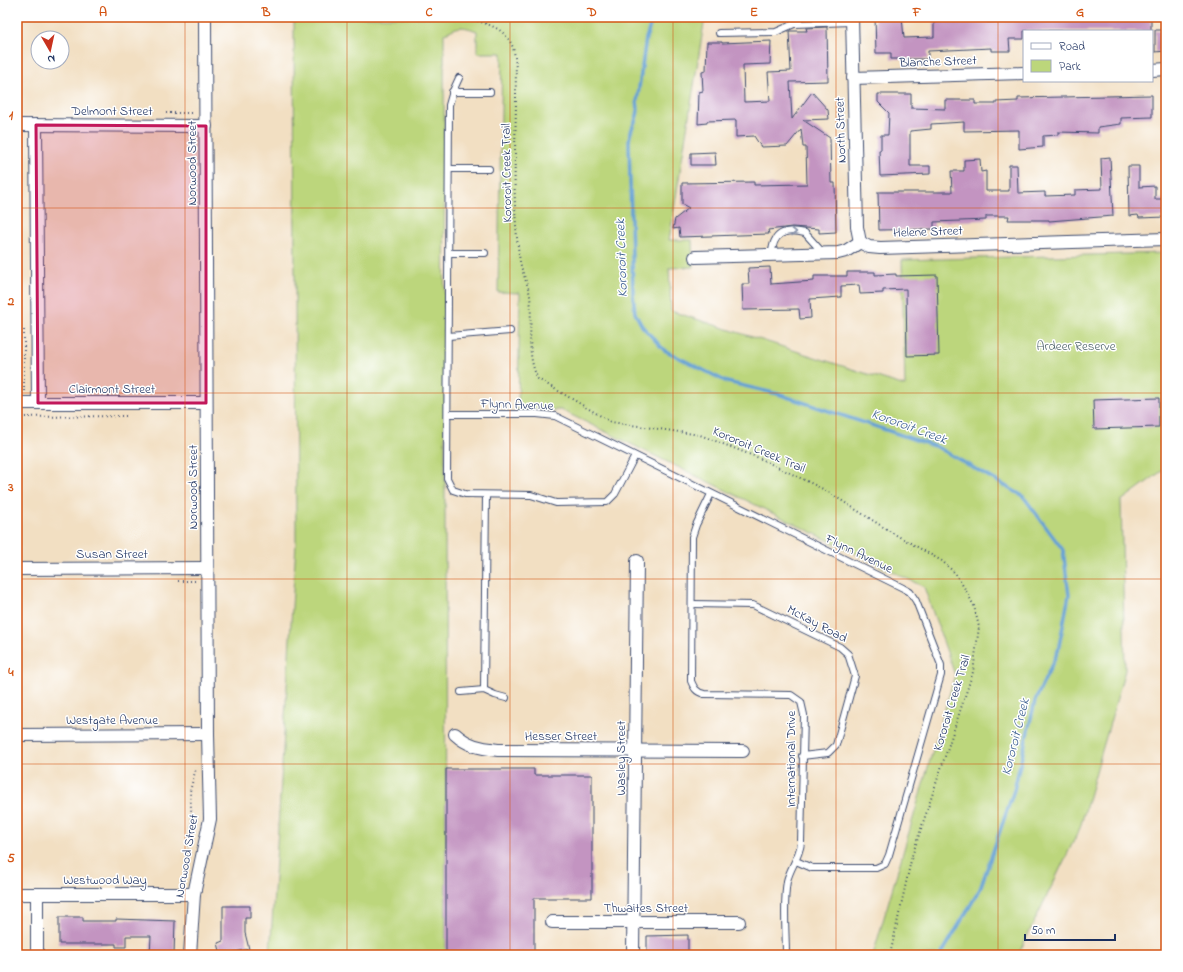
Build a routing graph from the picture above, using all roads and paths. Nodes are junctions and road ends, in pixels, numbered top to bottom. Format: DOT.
graph roads {
  1 [pos="205,17"];
  2 [pos="462,17"];
  3 [pos="852,19"];
  4 [pos="719,33"];
  5 [pos="1166,69"];
  6 [pos="1153,70"];
  7 [pos="1023,73"];
  8 [pos="459,78"];
  9 [pos="853,78"];
  10 [pos="452,92"];
  11 [pos="490,92"];
  12 [pos="193,112"];
  13 [pos="17,125"];
  14 [pos="36,125"];
  15 [pos="193,125"];
  16 [pos="206,126"];
  17 [pos="17,138"];
  18 [pos="23,151"];
  19 [pos="449,169"];
  20 [pos="489,169"];
  21 [pos="1166,240"];
  22 [pos="860,242"];
  23 [pos="449,253"];
  24 [pos="485,253"];
  25 [pos="823,253"];
  26 [pos="772,255"];
  27 [pos="695,257"];
  28 [pos="24,324"];
  29 [pos="510,331"];
  30 [pos="448,336"];
  31 [pos="17,392"];
  32 [pos="17,403"];
  33 [pos="38,403"];
  34 [pos="206,403"];
  35 [pos="448,414"];
  36 [pos="133,416"];
  37 [pos="17,417"];
  38 [pos="634,456"];
  39 [pos="710,494"];
  40 [pos="486,495"];
  41 [pos="637,561"];
  42 [pos="194,568"];
  43 [pos="207,568"];
  44 [pos="17,569"];
  45 [pos="195,588"];
  46 [pos="692,604"];
  47 [pos="484,690"];
  48 [pos="460,692"];
  49 [pos="506,698"];
  50 [pos="208,734"];
  51 [pos="455,734"];
  52 [pos="17,735"];
  53 [pos="634,750"];
  54 [pos="742,751"];
  55 [pos="802,756"];
  56 [pos="196,767"];
  57 [pos="796,861"];
  58 [pos="17,894"];
  59 [pos="37,894"];
  60 [pos="181,894"];
  61 [pos="194,894"];
  62 [pos="552,922"];
  63 [pos="633,922"];
  64 [pos="739,922"];
  65 [pos="37,955"];
  66 [pos="190,955"];
  67 [pos="633,955"];
  68 [pos="786,955"];
  69 [pos="890,955"];
  1 -- 16 [label="street, Norwood Street"];
  2 -- 69 [label="path, Kororoit Creek Trail"];
  3 -- 4 [label="lane"];
  3 -- 9 [label="street, North Street"];
  5 -- 6 [label="street"];
  7 -- 9 [label="street, Blanche Street"];
  8 -- 10 [label="lane"];
  9 -- 22 [label="street, North Street"];
  10 -- 11 [label="lane"];
  10 -- 19 [label="lane"];
  12 -- 15 [label="path"];
  13 -- 14 [label="street, Delmont Street"];
  14 -- 15 [label="street, Delmont Street"];
  14 -- 33 [label="street"];
  15 -- 16 [label="street, Delmont Street"];
  16 -- 34 [label="street, Norwood Street"];
  17 -- 18 [label="path"];
  19 -- 20 [label="lane"];
  19 -- 23 [label="lane"];
  21 -- 22 [label="street, Helene Street"];
  22 -- 25 [label="street"];
  23 -- 24 [label="lane"];
  23 -- 30 [label="lane"];
  25 -- 26 [label="street"];
  26 -- 25 [label="lane, one-way"];
  26 -- 27 [label="street"];
  28 -- 31 [label="path"];
  29 -- 30 [label="lane"];
  30 -- 35 [label="lane"];
  32 -- 33 [label="street, Clairmont Street"];
  33 -- 34 [label="street, Clairmont Street"];
  34 -- 43 [label="street, Norwood Street"];
  35 -- 38 [label="lane, Flynn Avenue"];
  35 -- 40 [label="lane"];
  36 -- 37 [label="path"];
  38 -- 39 [label="lane, Flynn Avenue"];
  38 -- 40 [label="lane"];
  39 -- 46 [label="lane, International Drive"];
  39 -- 57 [label="lane, Flynn Avenue"];
  40 -- 47 [label="lane"];
  41 -- 53 [label="street, Wasley Street"];
  42 -- 43 [label="street, Susan Street"];
  42 -- 44 [label="street, Susan Street"];
  42 -- 45 [label="path"];
  43 -- 50 [label="street, Norwood Street"];
  46 -- 55 [label="lane, International Drive"];
  46 -- 55 [label="lane, McKay Road"];
  47 -- 48 [label="lane"];
  47 -- 49 [label="lane"];
  50 -- 52 [label="street, Westgate Avenue"];
  50 -- 61 [label="street, Norwood Street"];
  51 -- 53 [label="street, Hesser Street"];
  53 -- 54 [label="street, Hesser Street"];
  53 -- 63 [label="street, Wasley Street"];
  55 -- 57 [label="lane, International Drive"];
  56 -- 60 [label="path"];
  57 -- 68 [label="lane, International Drive"];
  58 -- 59 [label="street, Westwood Way"];
  59 -- 60 [label="street, Westwood Way"];
  59 -- 65 [label="street"];
  60 -- 61 [label="street, Westwood Way"];
  61 -- 66 [label="street, Norwood Street"];
  62 -- 63 [label="street, Thwaites Street"];
  63 -- 64 [label="street, Thwaites Street"];
  63 -- 67 [label="street, Wasley Street"];
}
